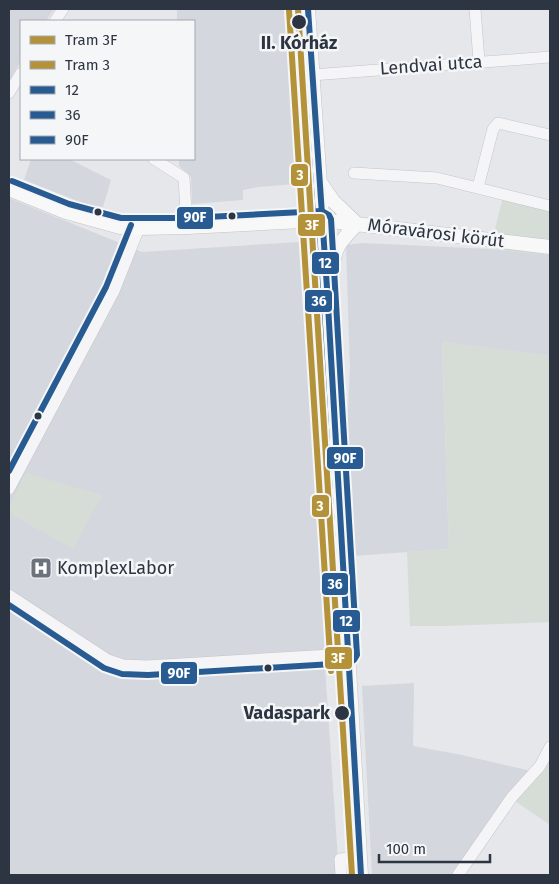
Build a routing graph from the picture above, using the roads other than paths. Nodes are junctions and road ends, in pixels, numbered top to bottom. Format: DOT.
graph roads {
  1 [pos="63,9"];
  2 [pos="308,9"];
  3 [pos="475,9"];
  4 [pos="56,20"];
  5 [pos="550,57"];
  6 [pos="478,62"];
  7 [pos="312,74"];
  8 [pos="20,76"];
  9 [pos="15,88"];
  10 [pos="550,135"];
  11 [pos="156,160"];
  12 [pos="354,174"];
  13 [pos="319,180"];
  14 [pos="478,186"];
  15 [pos="9,189"];
  16 [pos="550,206"];
  17 [pos="322,220"];
  18 [pos="357,224"];
  19 [pos="187,227"];
  20 [pos="139,228"];
  21 [pos="550,247"];
  22 [pos="327,288"];
  23 [pos="9,489"];
  24 [pos="9,595"];
  25 [pos="348,654"];
  26 [pos="550,747"];
  27 [pos="360,857"];
  28 [pos="341,875"];
  29 [pos="362,875"];
  30 [pos="458,875"];
  1 -- 4 [label="street"];
  2 -- 7 [label="main road"];
  3 -- 6 [label="street"];
  5 -- 6 [label="street, Lendvai utca"];
  6 -- 7 [label="street, Lendvai utca"];
  7 -- 13 [label="main road"];
  8 -- 9 [label="street"];
  10 -- 14 [label="street"];
  11 -- 19 [label="street"];
  12 -- 14 [label="street"];
  13 -- 17 [label="main road"];
  13 -- 18 [label="main road"];
  14 -- 16 [label="street"];
  15 -- 20 [label="main road, Móravárosi körút"];
  17 -- 18 [label="main road, Móravárosi körút"];
  17 -- 19 [label="main road, Móravárosi körút"];
  17 -- 22 [label="main road"];
  18 -- 21 [label="main road, Móravárosi körút"];
  18 -- 22 [label="main road"];
  19 -- 20 [label="main road, Móravárosi körút"];
  20 -- 23 [label="street"];
  22 -- 25 [label="main road"];
  24 -- 25 [label="street"];
  25 -- 27 [label="main road"];
  26 -- 30 [label="street"];
  27 -- 28 [label="street"];
  27 -- 29 [label="main road"];
}
